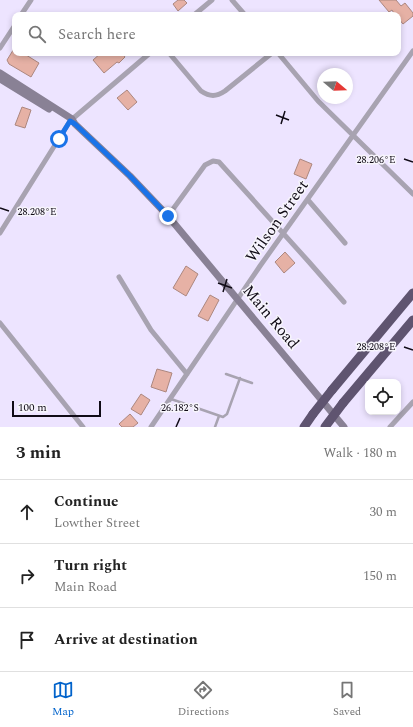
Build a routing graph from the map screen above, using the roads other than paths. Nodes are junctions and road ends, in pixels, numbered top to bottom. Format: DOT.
graph roads {
  1 [pos="31,0"];
  2 [pos="212,0"];
  3 [pos="232,0"];
  4 [pos="23,12"];
  5 [pos="198,12"];
  6 [pos="242,12"];
  7 [pos="12,30"];
  8 [pos="0,48"];
  9 [pos="413,51"];
  10 [pos="147,56"];
  11 [pos="172,56"];
  12 [pos="268,56"];
  13 [pos="280,56"];
  14 [pos="0,73"];
  15 [pos="0,79"];
  16 [pos="72,121"];
  17 [pos="353,135"];
  18 [pos="413,194"];
  19 [pos="308,200"];
  20 [pos="168,216"];
  21 [pos="0,233"];
  22 [pos="283,234"];
  23 [pos="345,242"];
  24 [pos="119,277"];
  25 [pos="413,293"];
  26 [pos="238,300"];
  27 [pos="344,302"];
  28 [pos="413,320"];
  29 [pos="0,323"];
  30 [pos="187,374"];
  31 [pos="226,374"];
  32 [pos="240,378"];
  33 [pos="252,383"];
  34 [pos="171,399"];
  35 [pos="413,402"];
  36 [pos="219,416"];
  37 [pos="84,427"];
  38 [pos="151,427"];
  39 [pos="216,427"];
  40 [pos="304,427"];
  41 [pos="325,427"];
  42 [pos="344,427"];
  43 [pos="390,427"];
  1 -- 4 [label="street"];
  2 -- 5 [label="street"];
  3 -- 6 [label="street"];
  7 -- 8 [label="street"];
  9 -- 17 [label="street, Wilson Street"];
  10 -- 16 [label="street"];
  11 -- 12 [label="street"];
  13 -- 17 [label="street"];
  14 -- 16 [label="street, Main Road"];
  15 -- 16 [label="street, Main Road"];
  16 -- 20 [label="street, Main Road"];
  16 -- 21 [label="street"];
  17 -- 18 [label="street"];
  17 -- 19 [label="street, Wilson Street"];
  19 -- 22 [label="street, Wilson Street"];
  19 -- 23 [label="street"];
  20 -- 22 [label="street"];
  20 -- 26 [label="street, Main Road"];
  22 -- 26 [label="street, Wilson Street"];
  22 -- 27 [label="street"];
  24 -- 30 [label="street"];
  25 -- 40 [label="highway, bridge"];
  26 -- 30 [label="street, Wilson Street"];
  26 -- 42 [label="street, Main Road"];
  28 -- 41 [label="highway, bridge"];
  29 -- 37 [label="street"];
  30 -- 34 [label="street, Wilson Street"];
  31 -- 32 [label="lane"];
  32 -- 33 [label="lane"];
  32 -- 36 [label="lane"];
  34 -- 36 [label="lane"];
  34 -- 38 [label="street, Wilson Street"];
  35 -- 43 [label="street"];
  36 -- 39 [label="lane"];
}
